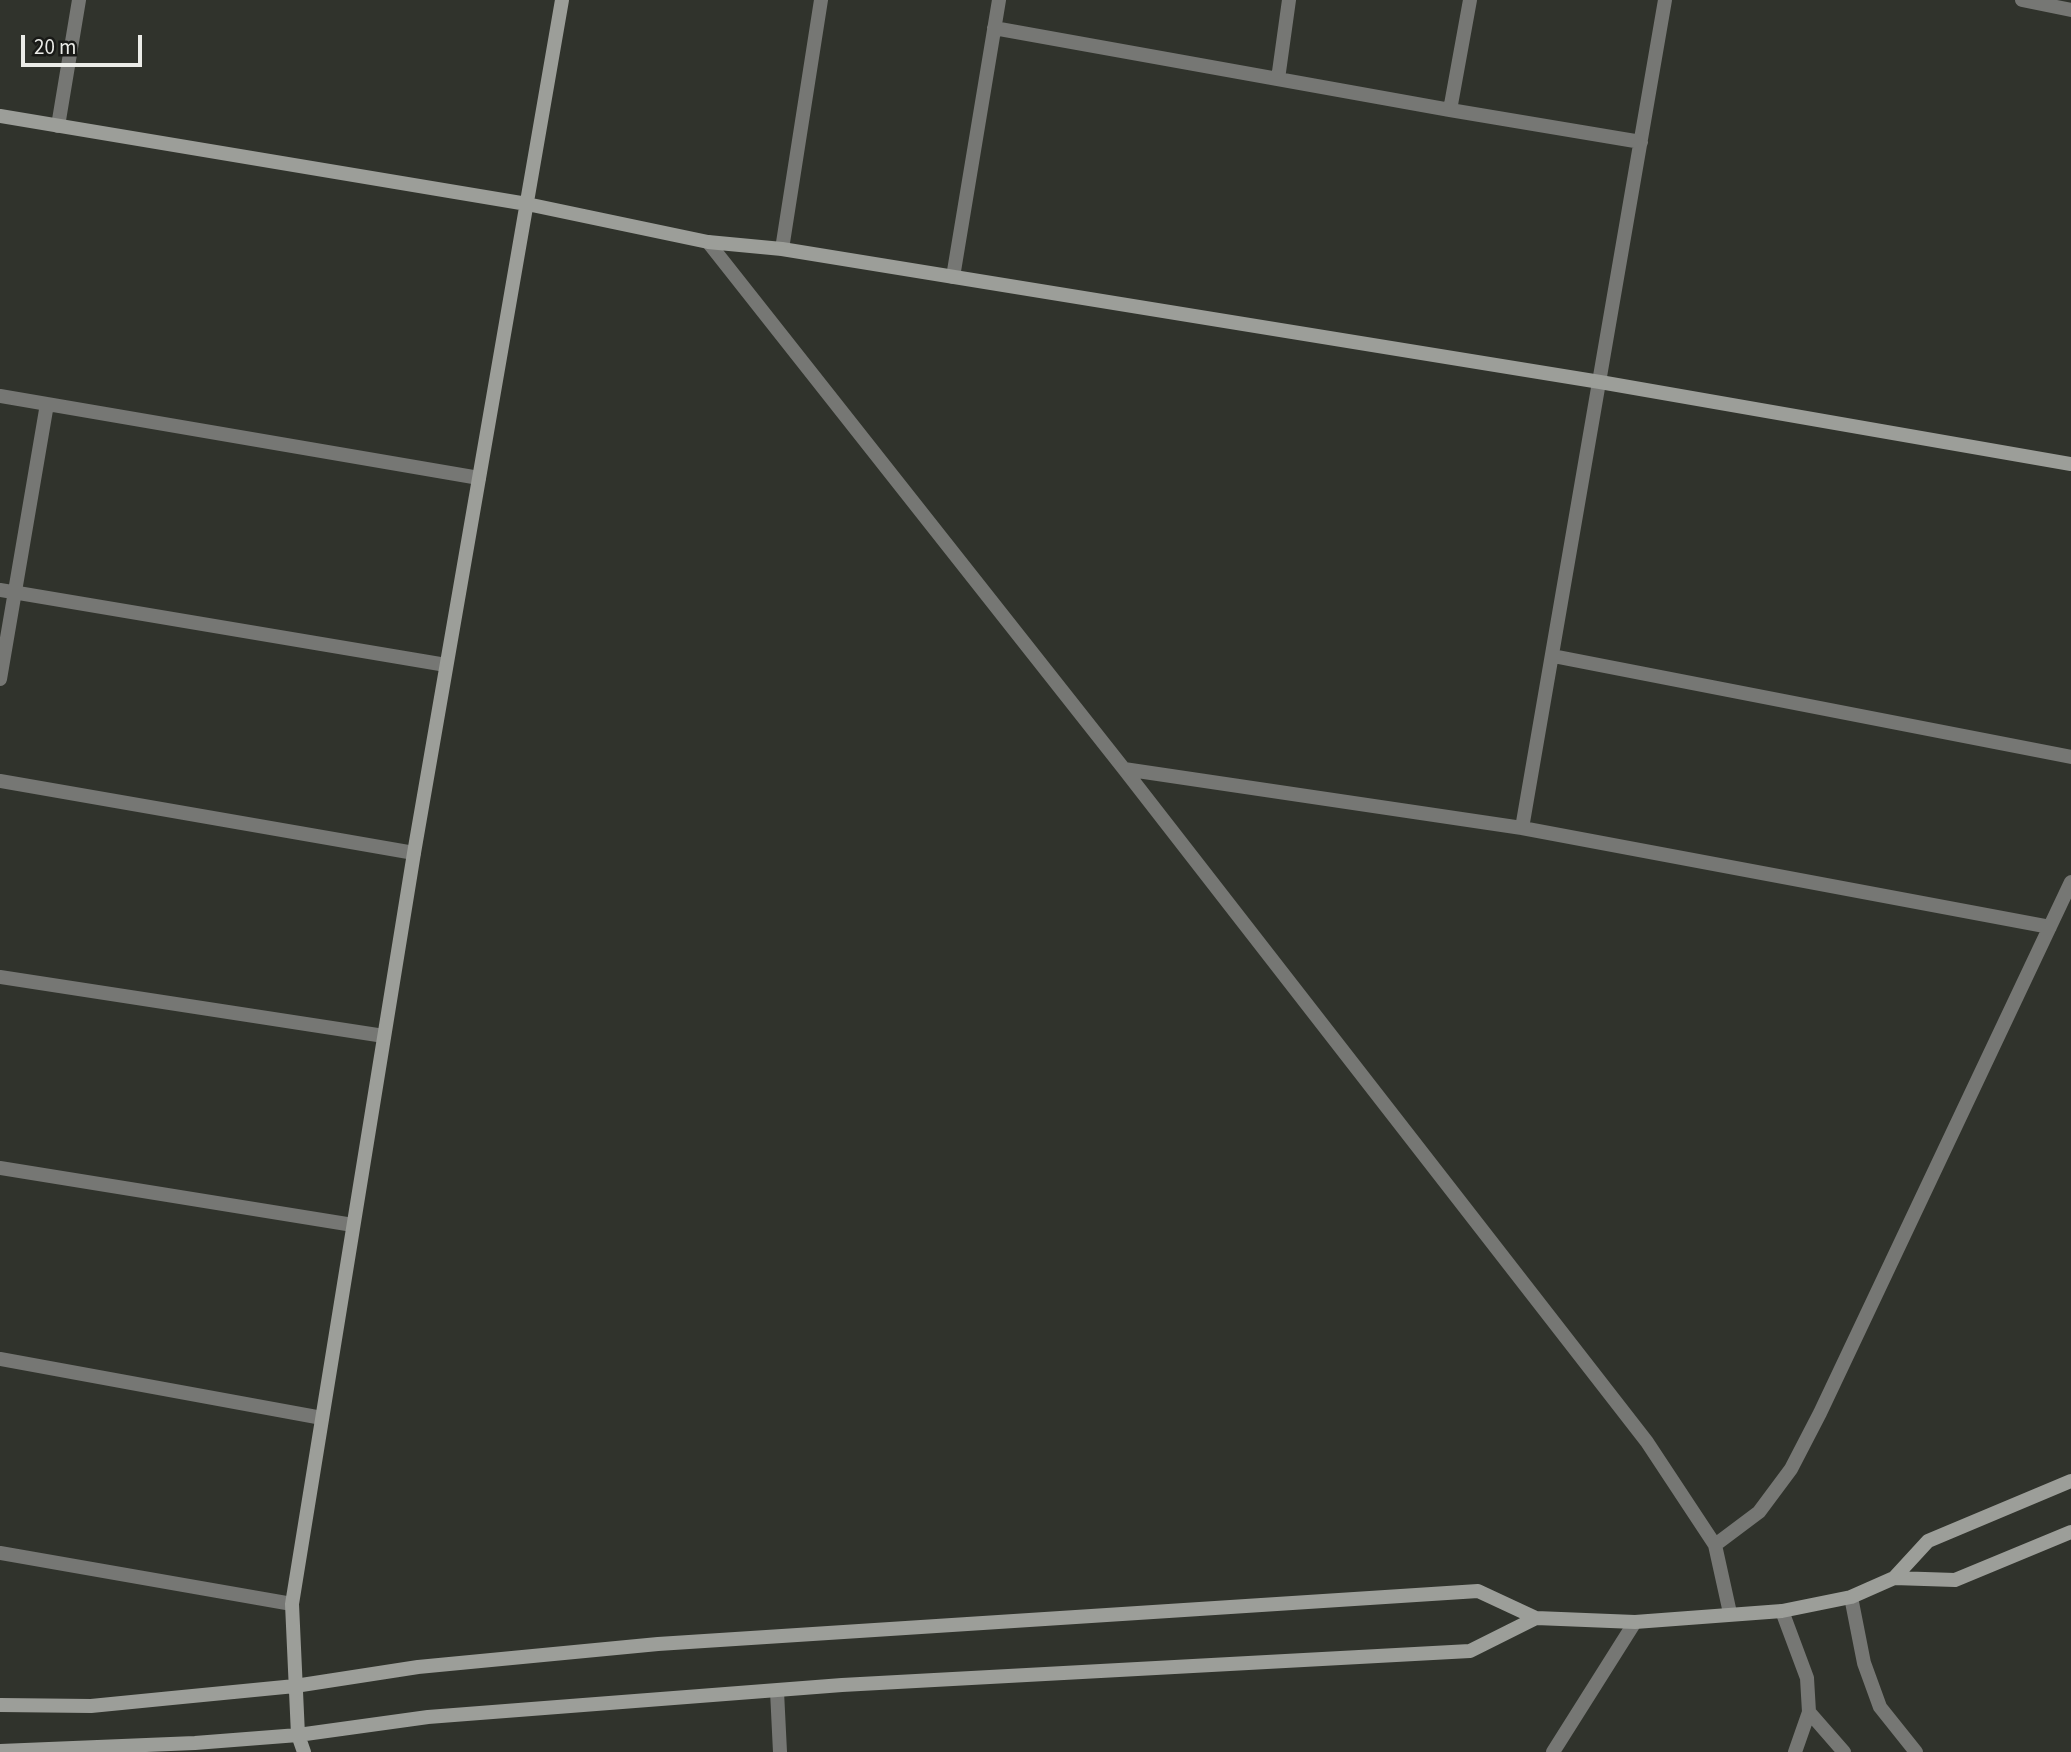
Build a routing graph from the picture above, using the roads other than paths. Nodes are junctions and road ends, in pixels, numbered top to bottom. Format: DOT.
graph roads {
  1 [pos="79,0"];
  2 [pos="562,0"];
  3 [pos="821,0"];
  4 [pos="999,0"];
  5 [pos="1289,0"];
  6 [pos="1470,0"];
  7 [pos="1665,0"];
  8 [pos="2022,0"];
  9 [pos="2071,10"];
  10 [pos="994,27"];
  11 [pos="1278,79"];
  12 [pos="1450,110"];
  13 [pos="0,116"];
  14 [pos="58,126"];
  15 [pos="1641,142"];
  16 [pos="527,204"];
  17 [pos="708,242"];
  18 [pos="782,249"];
  19 [pos="953,277"];
  20 [pos="1600,382"];
  21 [pos="0,396"];
  22 [pos="47,404"];
  23 [pos="2071,464"];
  24 [pos="479,478"];
  25 [pos="7,592"];
  26 [pos="1553,656"];
  27 [pos="446,665"];
  28 [pos="0,680"];
  29 [pos="2071,757"];
  30 [pos="1124,769"];
  31 [pos="0,781"];
  32 [pos="1522,828"];
  33 [pos="414,853"];
  34 [pos="2071,882"];
  35 [pos="2050,927"];
  36 [pos="0,977"];
  37 [pos="384,1036"];
  38 [pos="0,1168"];
  39 [pos="353,1224"];
  40 [pos="0,1359"];
  41 [pos="322,1418"];
  42 [pos="2071,1481"];
  43 [pos="2071,1532"];
  44 [pos="1715,1545"];
  45 [pos="0,1553"];
  46 [pos="1895,1578"];
  47 [pos="1851,1597"];
  48 [pos="292,1604"];
  49 [pos="1782,1611"];
  50 [pos="1730,1614"];
  51 [pos="1536,1618"];
  52 [pos="1635,1622"];
  53 [pos="296,1686"];
  54 [pos="777,1691"];
  55 [pos="0,1705"];
  56 [pos="1809,1712"];
  57 [pos="298,1735"];
  58 [pos="0,1751"];
  59 [pos="303,1752"];
  60 [pos="780,1752"];
  61 [pos="1553,1752"];
  62 [pos="1795,1752"];
  63 [pos="1844,1752"];
  64 [pos="1916,1752"];
  1 -- 14 [label="street"];
  2 -- 16 [label="street"];
  3 -- 18 [label="street"];
  4 -- 10 [label="street"];
  5 -- 11 [label="street"];
  6 -- 12 [label="street"];
  7 -- 15 [label="street"];
  8 -- 9 [label="street"];
  10 -- 11 [label="street"];
  10 -- 19 [label="street"];
  11 -- 12 [label="street"];
  12 -- 15 [label="street"];
  13 -- 14 [label="street"];
  14 -- 16 [label="street"];
  15 -- 20 [label="street"];
  16 -- 17 [label="street"];
  16 -- 24 [label="street"];
  17 -- 18 [label="street"];
  17 -- 30 [label="street"];
  18 -- 19 [label="street"];
  19 -- 20 [label="street"];
  20 -- 23 [label="street"];
  20 -- 26 [label="street"];
  21 -- 22 [label="street"];
  22 -- 24 [label="street"];
  22 -- 25 [label="street"];
  24 -- 27 [label="street"];
  25 -- 27 [label="street"];
  25 -- 28 [label="street"];
  26 -- 29 [label="street"];
  26 -- 32 [label="street"];
  27 -- 33 [label="street"];
  30 -- 32 [label="street"];
  30 -- 44 [label="street"];
  31 -- 33 [label="street"];
  32 -- 35 [label="street"];
  33 -- 37 [label="street"];
  34 -- 35 [label="street"];
  35 -- 44 [label="street"];
  36 -- 37 [label="street"];
  37 -- 39 [label="street"];
  38 -- 39 [label="street"];
  39 -- 41 [label="street"];
  40 -- 41 [label="street"];
  41 -- 48 [label="street"];
  42 -- 46 [label="street"];
  43 -- 46 [label="street"];
  44 -- 50 [label="street"];
  45 -- 48 [label="street"];
  46 -- 47 [label="street"];
  47 -- 49 [label="street"];
  47 -- 64 [label="street"];
  48 -- 53 [label="street"];
  49 -- 50 [label="street"];
  49 -- 56 [label="street"];
  50 -- 52 [label="street"];
  51 -- 52 [label="street"];
  51 -- 53 [label="street"];
  51 -- 54 [label="street"];
  52 -- 61 [label="street"];
  53 -- 55 [label="street"];
  53 -- 57 [label="street"];
  54 -- 57 [label="street"];
  54 -- 60 [label="street"];
  56 -- 62 [label="street"];
  56 -- 63 [label="street"];
  57 -- 58 [label="street"];
  57 -- 59 [label="street"];
}
